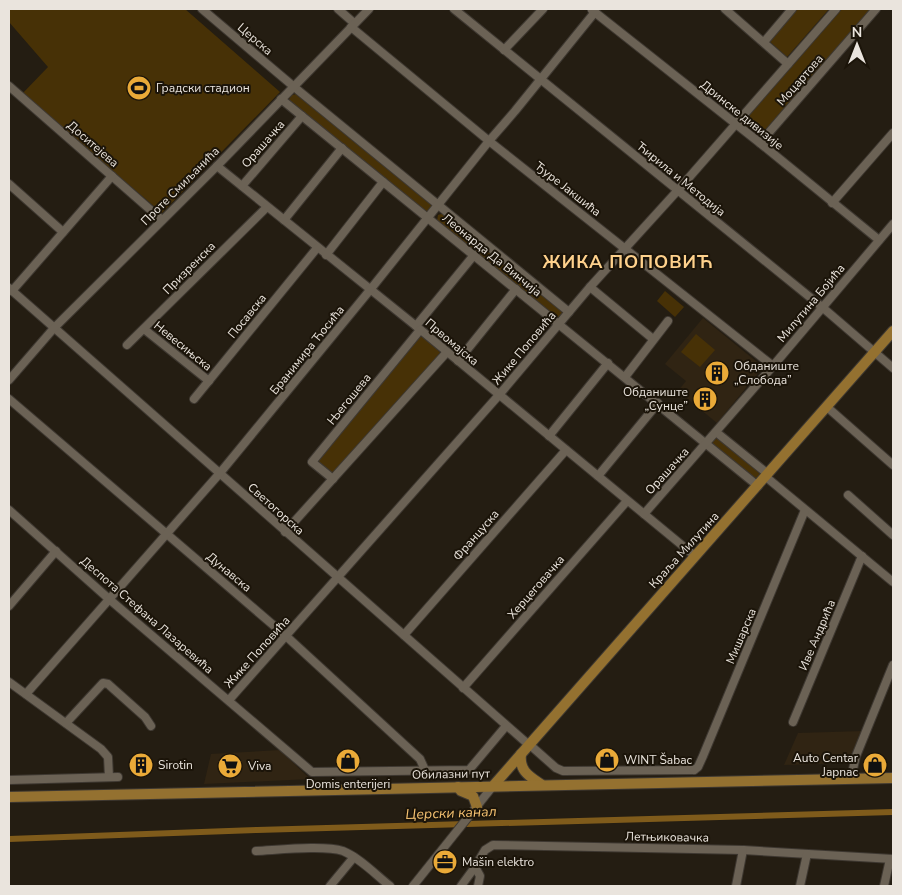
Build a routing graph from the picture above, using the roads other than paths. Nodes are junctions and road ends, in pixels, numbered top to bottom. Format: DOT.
graph roads {
  1 [pos="202,9"];
  2 [pos="338,9"];
  3 [pos="369,9"];
  4 [pos="454,9"];
  5 [pos="543,9"];
  6 [pos="725,9"];
  7 [pos="792,9"];
  8 [pos="836,9"];
  9 [pos="876,9"];
  10 [pos="593,10"];
  11 [pos="352,25"];
  12 [pos="764,42"];
  13 [pos="504,50"];
  14 [pos="788,64"];
  15 [pos="540,79"];
  16 [pos="9,86"];
  17 [pos="292,86"];
  18 [pos="281,99"];
  19 [pos="302,116"];
  20 [pos="736,124"];
  21 [pos="893,133"];
  22 [pos="489,140"];
  23 [pos="760,143"];
  24 [pos="342,148"];
  25 [pos="217,166"];
  26 [pos="112,176"];
  27 [pos="383,182"];
  28 [pos="9,184"];
  29 [pos="242,186"];
  30 [pos="678,191"];
  31 [pos="832,203"];
  32 [pos="438,205"];
  33 [pos="267,207"];
  34 [pos="428,218"];
  35 [pos="162,220"];
  36 [pos="284,220"];
  37 [pos="893,224"];
  38 [pos="63,232"];
  39 [pos="879,240"];
  40 [pos="317,248"];
  41 [pos="625,249"];
  42 [pos="326,255"];
  43 [pos="474,255"];
  44 [pos="590,286"];
  45 [pos="516,289"];
  46 [pos="10,290"];
  47 [pos="370,290"];
  48 [pos="822,307"];
  49 [pos="569,312"];
  50 [pos="668,321"];
  51 [pos="559,324"];
  52 [pos="54,328"];
  53 [pos="418,328"];
  54 [pos="144,329"];
  55 [pos="893,331"];
  56 [pos="653,339"];
  57 [pos="127,345"];
  58 [pos="447,352"];
  59 [pos="874,352"];
  60 [pos="458,361"];
  61 [pos="608,363"];
  62 [pos="773,366"];
  63 [pos="893,368"];
  64 [pos="625,377"];
  65 [pos="9,380"];
  66 [pos="209,381"];
  67 [pos="499,396"];
  68 [pos="9,399"];
  69 [pos="194,399"];
  70 [pos="658,404"];
  71 [pos="827,407"];
  72 [pos="716,432"];
  73 [pos="549,436"];
  74 [pos="707,443"];
  75 [pos="566,450"];
  76 [pos="893,465"];
  77 [pos="220,473"];
  78 [pos="598,476"];
  79 [pos="767,476"];
  80 [pos="333,479"];
  81 [pos="758,486"];
  82 [pos="848,495"];
  83 [pos="626,501"];
  84 [pos="9,510"];
  85 [pos="805,510"];
  86 [pos="644,514"];
  87 [pos="285,532"];
  88 [pos="166,534"];
  89 [pos="893,535"];
  90 [pos="56,551"];
  91 [pos="695,556"];
  92 [pos="862,556"];
  93 [pos="338,578"];
  94 [pos="893,582"];
  95 [pos="109,598"];
  96 [pos="9,606"];
  97 [pos="404,635"];
  98 [pos="286,636"];
  99 [pos="893,665"];
  100 [pos="9,682"];
  101 [pos="463,688"];
  102 [pos="26,694"];
  103 [pos="229,700"];
  104 [pos="66,722"];
  105 [pos="793,722"];
  106 [pos="151,726"];
  107 [pos="506,726"];
  108 [pos="529,745"];
  109 [pos="521,754"];
  110 [pos="425,770"];
  111 [pos="694,770"];
  112 [pos="109,777"];
  113 [pos="118,777"];
  114 [pos="851,778"];
  115 [pos="893,778"];
  116 [pos="9,780"];
  117 [pos="700,782"];
  118 [pos="542,785"];
  119 [pos="493,786"];
  120 [pos="457,787"];
  121 [pos="9,797"];
  122 [pos="476,809"];
  123 [pos="743,850"];
  124 [pos="256,851"];
  125 [pos="807,854"];
  126 [pos="354,857"];
  127 [pos="891,859"];
  128 [pos="475,868"];
  129 [pos="330,886"];
  130 [pos="390,886"];
  131 [pos="413,886"];
  132 [pos="461,886"];
  133 [pos="478,886"];
  134 [pos="736,886"];
  135 [pos="800,886"];
  136 [pos="884,886"];
  1 -- 17 [label="street, Церска"];
  2 -- 11 [label="street, Ђуре Јакшића"];
  3 -- 11 [label="street, Проте Смиљанића"];
  4 -- 13 [label="street, Ћирила и Методија"];
  5 -- 13 [label="street"];
  6 -- 12 [label="street"];
  7 -- 12 [label="street"];
  8 -- 14 [label="street, Жике Поповића"];
  9 -- 23 [label="street, Моцартова"];
  10 -- 15 [label="street, Бранимира Ћосића"];
  10 -- 20 [label="street, Дринске дивизије"];
  11 -- 17 [label="street, Проте Смиљанића"];
  11 -- 22 [label="street, Ђуре Јакшића"];
  12 -- 14 [label="street"];
  13 -- 15 [label="street, Ћирила и Методија"];
  14 -- 20 [label="street, Жике Поповића"];
  15 -- 22 [label="street, Бранимира Ћосића"];
  15 -- 30 [label="street, Ћирила и Методија"];
  16 -- 26 [label="street, Доситејева"];
  17 -- 18 [label="street, Проте Смиљанића"];
  17 -- 32 [label="street, Леонарда Да Винчија"];
  18 -- 19 [label="street, Леонарда Да Винчија"];
  18 -- 25 [label="street, Проте Смиљанића"];
  19 -- 24 [label="street, Леонарда Да Винчија"];
  19 -- 29 [label="street, Орашачка"];
  20 -- 23 [label="street, Дринске дивизије"];
  20 -- 30 [label="street, Жике Поповића"];
  21 -- 31 [label="street"];
  22 -- 32 [label="street, Бранимира Ћосића"];
  22 -- 41 [label="street, Ђуре Јакшића"];
  23 -- 31 [label="street, Дринске дивизије"];
  24 -- 27 [label="street, Леонарда Да Винчија"];
  24 -- 36 [label="street"];
  25 -- 29 [label="street, Првомајска"];
  25 -- 35 [label="street, Проте Смиљанића"];
  26 -- 35 [label="street, Доситејева"];
  26 -- 38 [label="street"];
  27 -- 34 [label="street, Леонарда Да Винчија"];
  27 -- 42 [label="street"];
  28 -- 38 [label="street"];
  29 -- 33 [label="street, Првомајска"];
  30 -- 41 [label="street, Жике Поповића"];
  30 -- 48 [label="street, Ћирила и Методија"];
  31 -- 39 [label="street, Дринске дивизије"];
  32 -- 34 [label="street, Бранимира Ћосића"];
  32 -- 49 [label="street, Леонарда Да Винчија"];
  33 -- 36 [label="street, Првомајска"];
  33 -- 54 [label="street, Призренска"];
  34 -- 43 [label="street, Леонарда Да Винчија"];
  34 -- 47 [label="street, Бранимира Ћосића"];
  35 -- 52 [label="street, Проте Смиљанића"];
  36 -- 40 [label="street, Првомајска"];
  37 -- 39 [label="street, Милутина Бојића"];
  38 -- 46 [label="street"];
  39 -- 48 [label="street, Милутина Бојића"];
  40 -- 42 [label="street, Првомајска"];
  40 -- 66 [label="street, Посавска"];
  41 -- 44 [label="street, Жике Поповића"];
  41 -- 62 [label="street, Ђуре Јакшића"];
  42 -- 47 [label="street, Првомајска"];
  43 -- 45 [label="street, Леонарда Да Винчија"];
  43 -- 53 [label="street"];
  44 -- 49 [label="street, Жике Поповића"];
  44 -- 56 [label="street"];
  45 -- 51 [label="street, Леонарда Да Винчија"];
  45 -- 60 [label="street"];
  46 -- 52 [label="street, Светогорска"];
  47 -- 53 [label="street, Првомајска"];
  47 -- 77 [label="street, Бранимира Ћосића"];
  48 -- 59 [label="street, Ћирила и Методија"];
  48 -- 62 [label="street, Милутина Бојића"];
  49 -- 51 [label="street, Жике Поповића"];
  50 -- 56 [label="street"];
  51 -- 61 [label="street, Леонарда Да Винчија"];
  51 -- 67 [label="street, Жике Поповића"];
  52 -- 65 [label="street, Проте Смиљанића"];
  52 -- 77 [label="street, Светогорска"];
  53 -- 58 [label="street, Првомајска"];
  53 -- 80 [label="street, Његошева"];
  54 -- 57 [label="street, Призренска"];
  54 -- 66 [label="street, Невесињска"];
  55 -- 59 [label="main road, Краља Милутина"];
  56 -- 64 [label="street"];
  58 -- 60 [label="street, Првомајска"];
  58 -- 80 [label="street"];
  59 -- 63 [label="street, Ћирила и Методија"];
  59 -- 71 [label="main road, Краља Милутина"];
  60 -- 67 [label="street, Првомајска"];
  61 -- 64 [label="street, Леонарда Да Винчија"];
  61 -- 73 [label="street"];
  62 -- 72 [label="street, Милутина Бојића"];
  64 -- 70 [label="street, Леонарда Да Винчија"];
  66 -- 69 [label="street, Посавска"];
  67 -- 73 [label="street, Првомајска"];
  67 -- 93 [label="street, Жике Поповића"];
  68 -- 88 [label="street, Дунавска"];
  70 -- 74 [label="street, Леонарда Да Винчија"];
  70 -- 78 [label="street"];
  71 -- 76 [label="street"];
  71 -- 79 [label="main road, Краља Милутина"];
  72 -- 74 [label="street, Милутина Бојића"];
  72 -- 79 [label="street"];
  73 -- 75 [label="street, Првомајска"];
  74 -- 81 [label="street, Леонарда Да Винчија"];
  74 -- 86 [label="street, Орашачка"];
  75 -- 78 [label="street, Првомајска"];
  75 -- 97 [label="street, Француска"];
  77 -- 87 [label="street, Светогорска"];
  77 -- 88 [label="street, Бранимира Ћосића"];
  78 -- 83 [label="street, Првомајска"];
  79 -- 81 [label="main road, Краља Милутина"];
  79 -- 85 [label="street"];
  80 -- 87 [label="street"];
  81 -- 91 [label="main road, Краља Милутина"];
  82 -- 89 [label="street"];
  83 -- 86 [label="street, Првомајска"];
  83 -- 101 [label="street, Херцеговачка"];
  84 -- 90 [label="street, Деспота Стефана Лазаревића"];
  85 -- 92 [label="street"];
  85 -- 111 [label="street, Мишарска"];
  86 -- 91 [label="street, Првомајска"];
  87 -- 93 [label="street, Светогорска"];
  88 -- 95 [label="street, Бранимира Ћосића"];
  88 -- 98 [label="street, Дунавска"];
  90 -- 95 [label="street, Деспота Стефана Лазаревића"];
  90 -- 96 [label="street"];
  91 -- 108 [label="main road, Краља Милутина"];
  92 -- 94 [label="street"];
  92 -- 105 [label="street, Иве Андрића"];
  93 -- 97 [label="street, Светогорска"];
  93 -- 98 [label="street, Жике Поповића"];
  95 -- 102 [label="street, Бранимира Ћосића"];
  95 -- 103 [label="street, Деспота Стефана Лазаревића"];
  97 -- 101 [label="street, Светогорска"];
  98 -- 103 [label="street, Жике Поповића"];
  98 -- 110 [label="street, Дунавска"];
  99 -- 114 [label="street"];
  100 -- 102 [label="street"];
  101 -- 107 [label="street, Светогорска"];
  102 -- 104 [label="street"];
  103 -- 110 [label="street, Деспота Стефана Лазаревића"];
  104 -- 106 [label="street"];
  104 -- 112 [label="street"];
  107 -- 108 [label="street, Светогорска"];
  107 -- 110 [label="street, Деспота Стефана Лазаревића"];
  108 -- 109 [label="main road, Краља Милутина"];
  108 -- 111 [label="street, Светогорска"];
  109 -- 118 [label="main road"];
  109 -- 119 [label="main road, Краља Милутина"];
  111 -- 117 [label="street"];
  112 -- 113 [label="street"];
  112 -- 116 [label="street"];
  114 -- 115 [label="main road, Обилазни пут"];
  114 -- 117 [label="main road, Обилазни пут"];
  117 -- 118 [label="main road, Обилазни пут"];
  118 -- 119 [label="main road, Обилазни пут"];
  119 -- 120 [label="main road, Обилазни пут"];
  119 -- 122 [label="street"];
  120 -- 121 [label="main road, Обилазни пут"];
  120 -- 122 [label="main road"];
  122 -- 131 [label="street"];
  123 -- 125 [label="street, Летњиковачка"];
  123 -- 128 [label="street, Летњиковачка"];
  123 -- 134 [label="street"];
  124 -- 126 [label="street"];
  125 -- 127 [label="street, Летњиковачка"];
  125 -- 135 [label="street"];
  126 -- 129 [label="street"];
  126 -- 130 [label="street"];
  127 -- 136 [label="street"];
  128 -- 132 [label="street, Летњиковачка"];
  128 -- 133 [label="street"];
}
